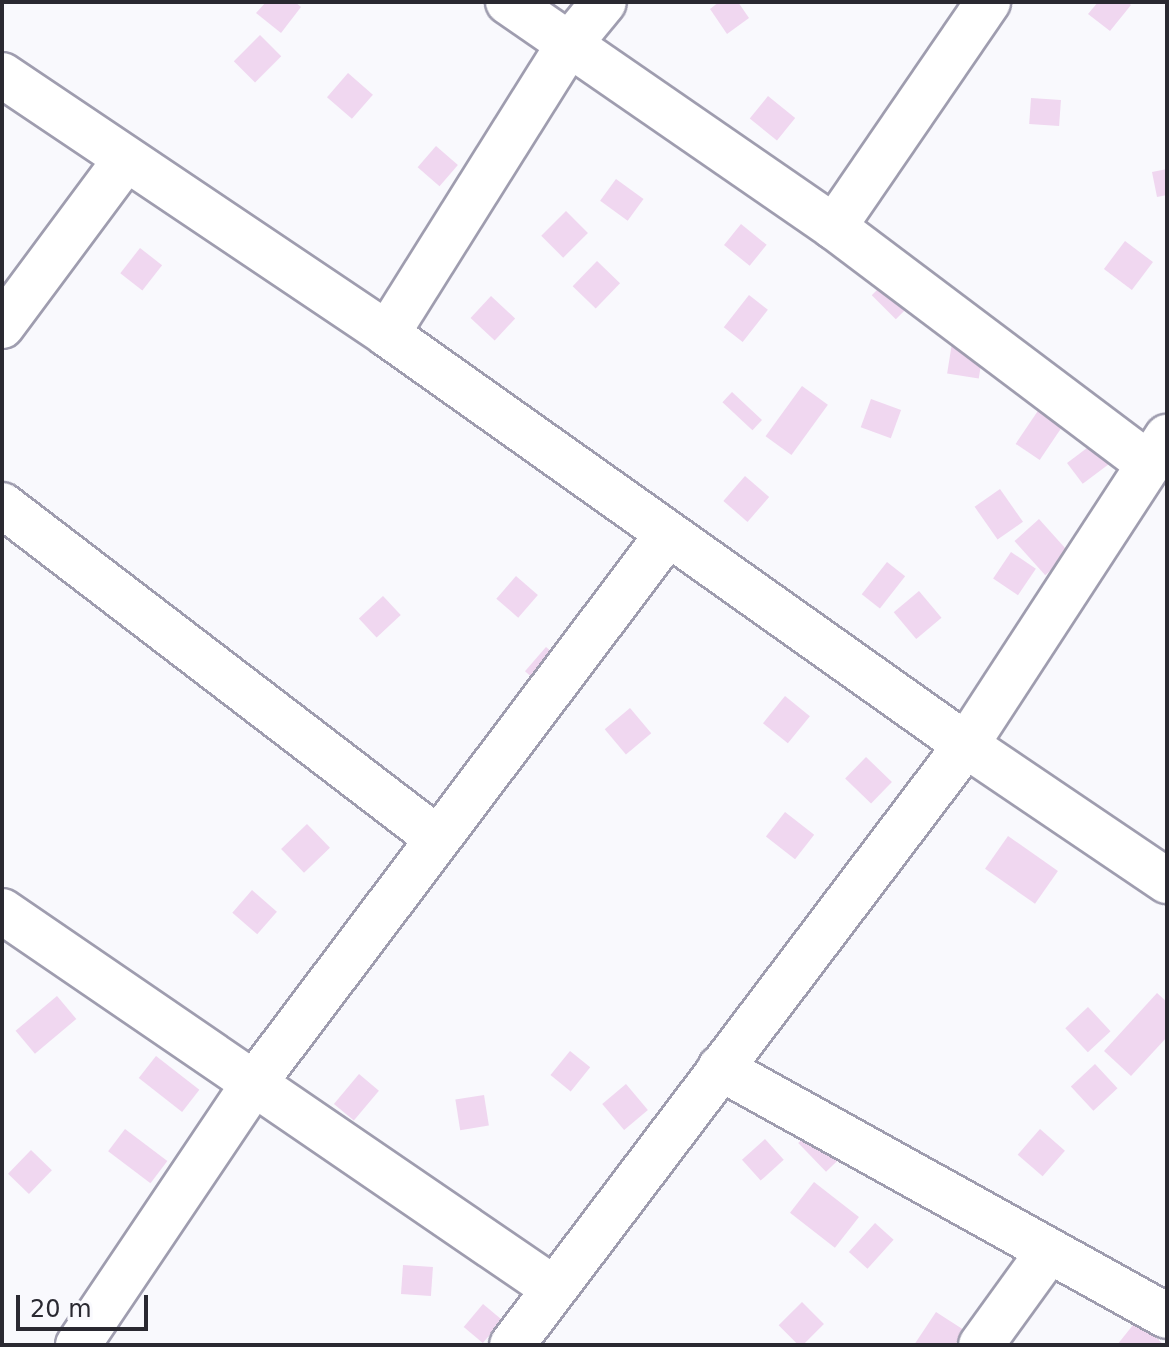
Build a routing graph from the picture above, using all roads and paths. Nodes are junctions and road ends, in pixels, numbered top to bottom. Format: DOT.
graph roads {
  1 [pos="508,2"];
  2 [pos="604,2"];
  3 [pos="988,2"];
  4 [pos="567,47"];
  5 [pos="2,75"];
  6 [pos="124,162"];
  7 [pos="834,227"];
  8 [pos="2,326"];
  9 [pos="387,334"];
  10 [pos="1158,450"];
  11 [pos="2,505"];
  12 [pos="668,534"];
  13 [pos="966,745"];
  14 [pos="438,839"];
  15 [pos="1167,881"];
  16 [pos="2,911"];
  17 [pos="720,1068"];
  18 [pos="252,1086"];
  19 [pos="1049,1251"];
  20 [pos="553,1288"];
  21 [pos="1167,1316"];
  22 [pos="78,1345"];
  23 [pos="512,1345"];
  24 [pos="981,1345"];
  1 -- 4 [label="street"];
  2 -- 4 [label="street"];
  3 -- 7 [label="street"];
  4 -- 7 [label="street"];
  4 -- 9 [label="street"];
  5 -- 6 [label="street"];
  6 -- 8 [label="street"];
  6 -- 9 [label="street"];
  7 -- 10 [label="street"];
  9 -- 12 [label="street"];
  10 -- 13 [label="street"];
  11 -- 14 [label="street"];
  12 -- 13 [label="street"];
  12 -- 14 [label="street"];
  13 -- 15 [label="street"];
  13 -- 17 [label="street"];
  14 -- 18 [label="street"];
  16 -- 18 [label="street"];
  17 -- 19 [label="street"];
  17 -- 20 [label="street"];
  18 -- 20 [label="street"];
  18 -- 22 [label="street"];
  19 -- 21 [label="street"];
  19 -- 24 [label="street"];
  20 -- 23 [label="street"];
}
